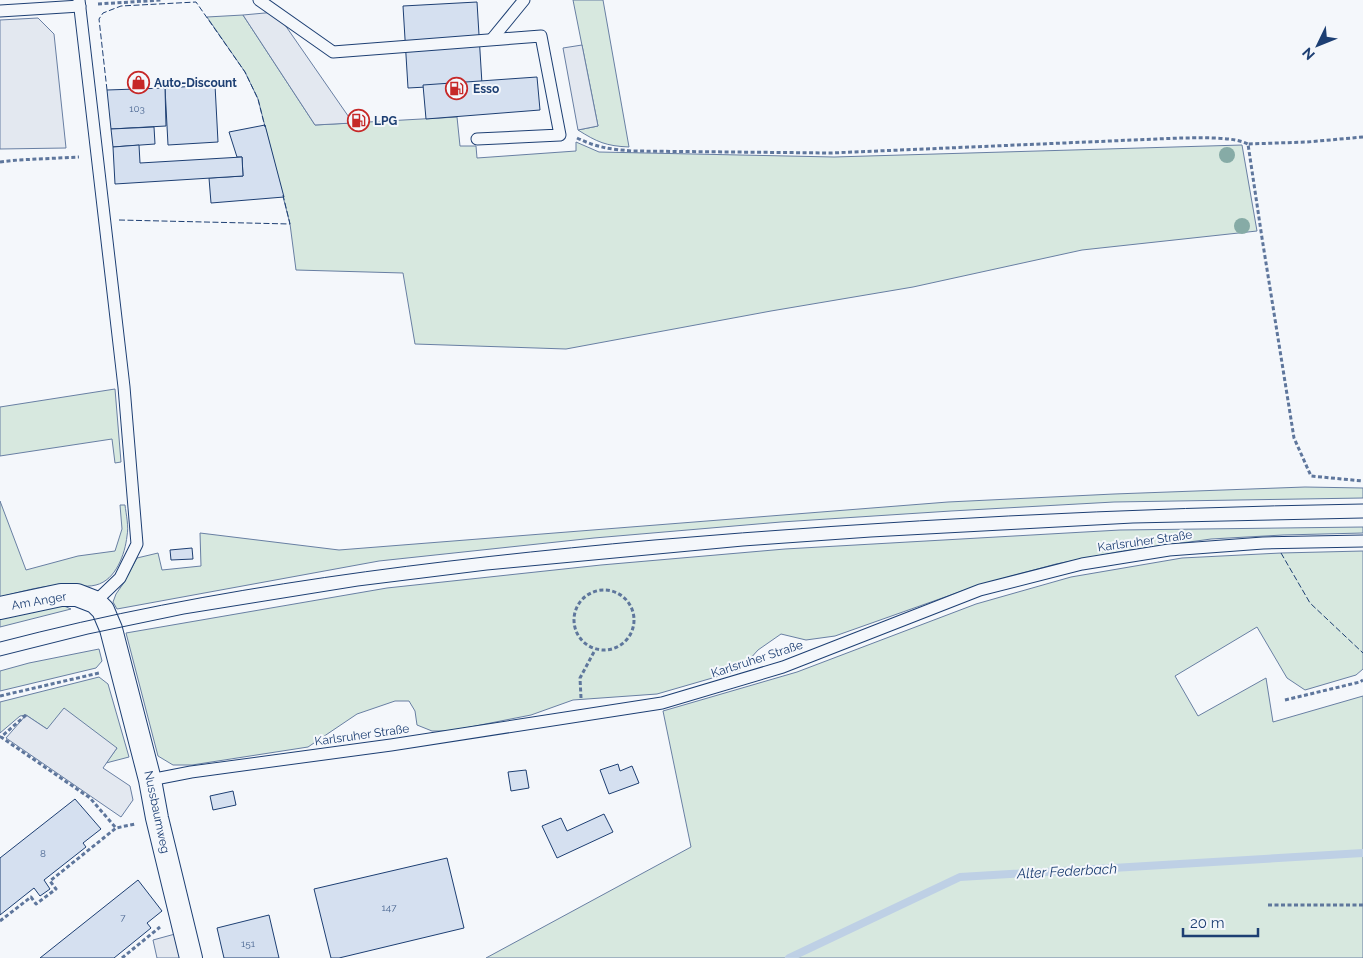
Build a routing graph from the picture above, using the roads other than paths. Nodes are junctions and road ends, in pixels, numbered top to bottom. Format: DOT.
graph roads {
  1 [pos="259,0"];
  2 [pos="524,0"];
  3 [pos="80,3"];
  4 [pos="0,11"];
  5 [pos="492,40"];
  6 [pos="477,140"];
  7 [pos="1363,541"];
  8 [pos="95,602"];
  9 [pos="0,608"];
  10 [pos="150,780"];
  11 [pos="191,958"];
  1 -- 5 [label="lane"];
  2 -- 5 [label="lane"];
  3 -- 4 [label="lane"];
  3 -- 8 [label="lane"];
  5 -- 6 [label="lane"];
  7 -- 10 [label="lane, Karlsruher Straße"];
  8 -- 9 [label="street, Am Anger"];
  8 -- 10 [label="street, Nussbaumweg"];
  10 -- 11 [label="street, Nussbaumweg"];
}
